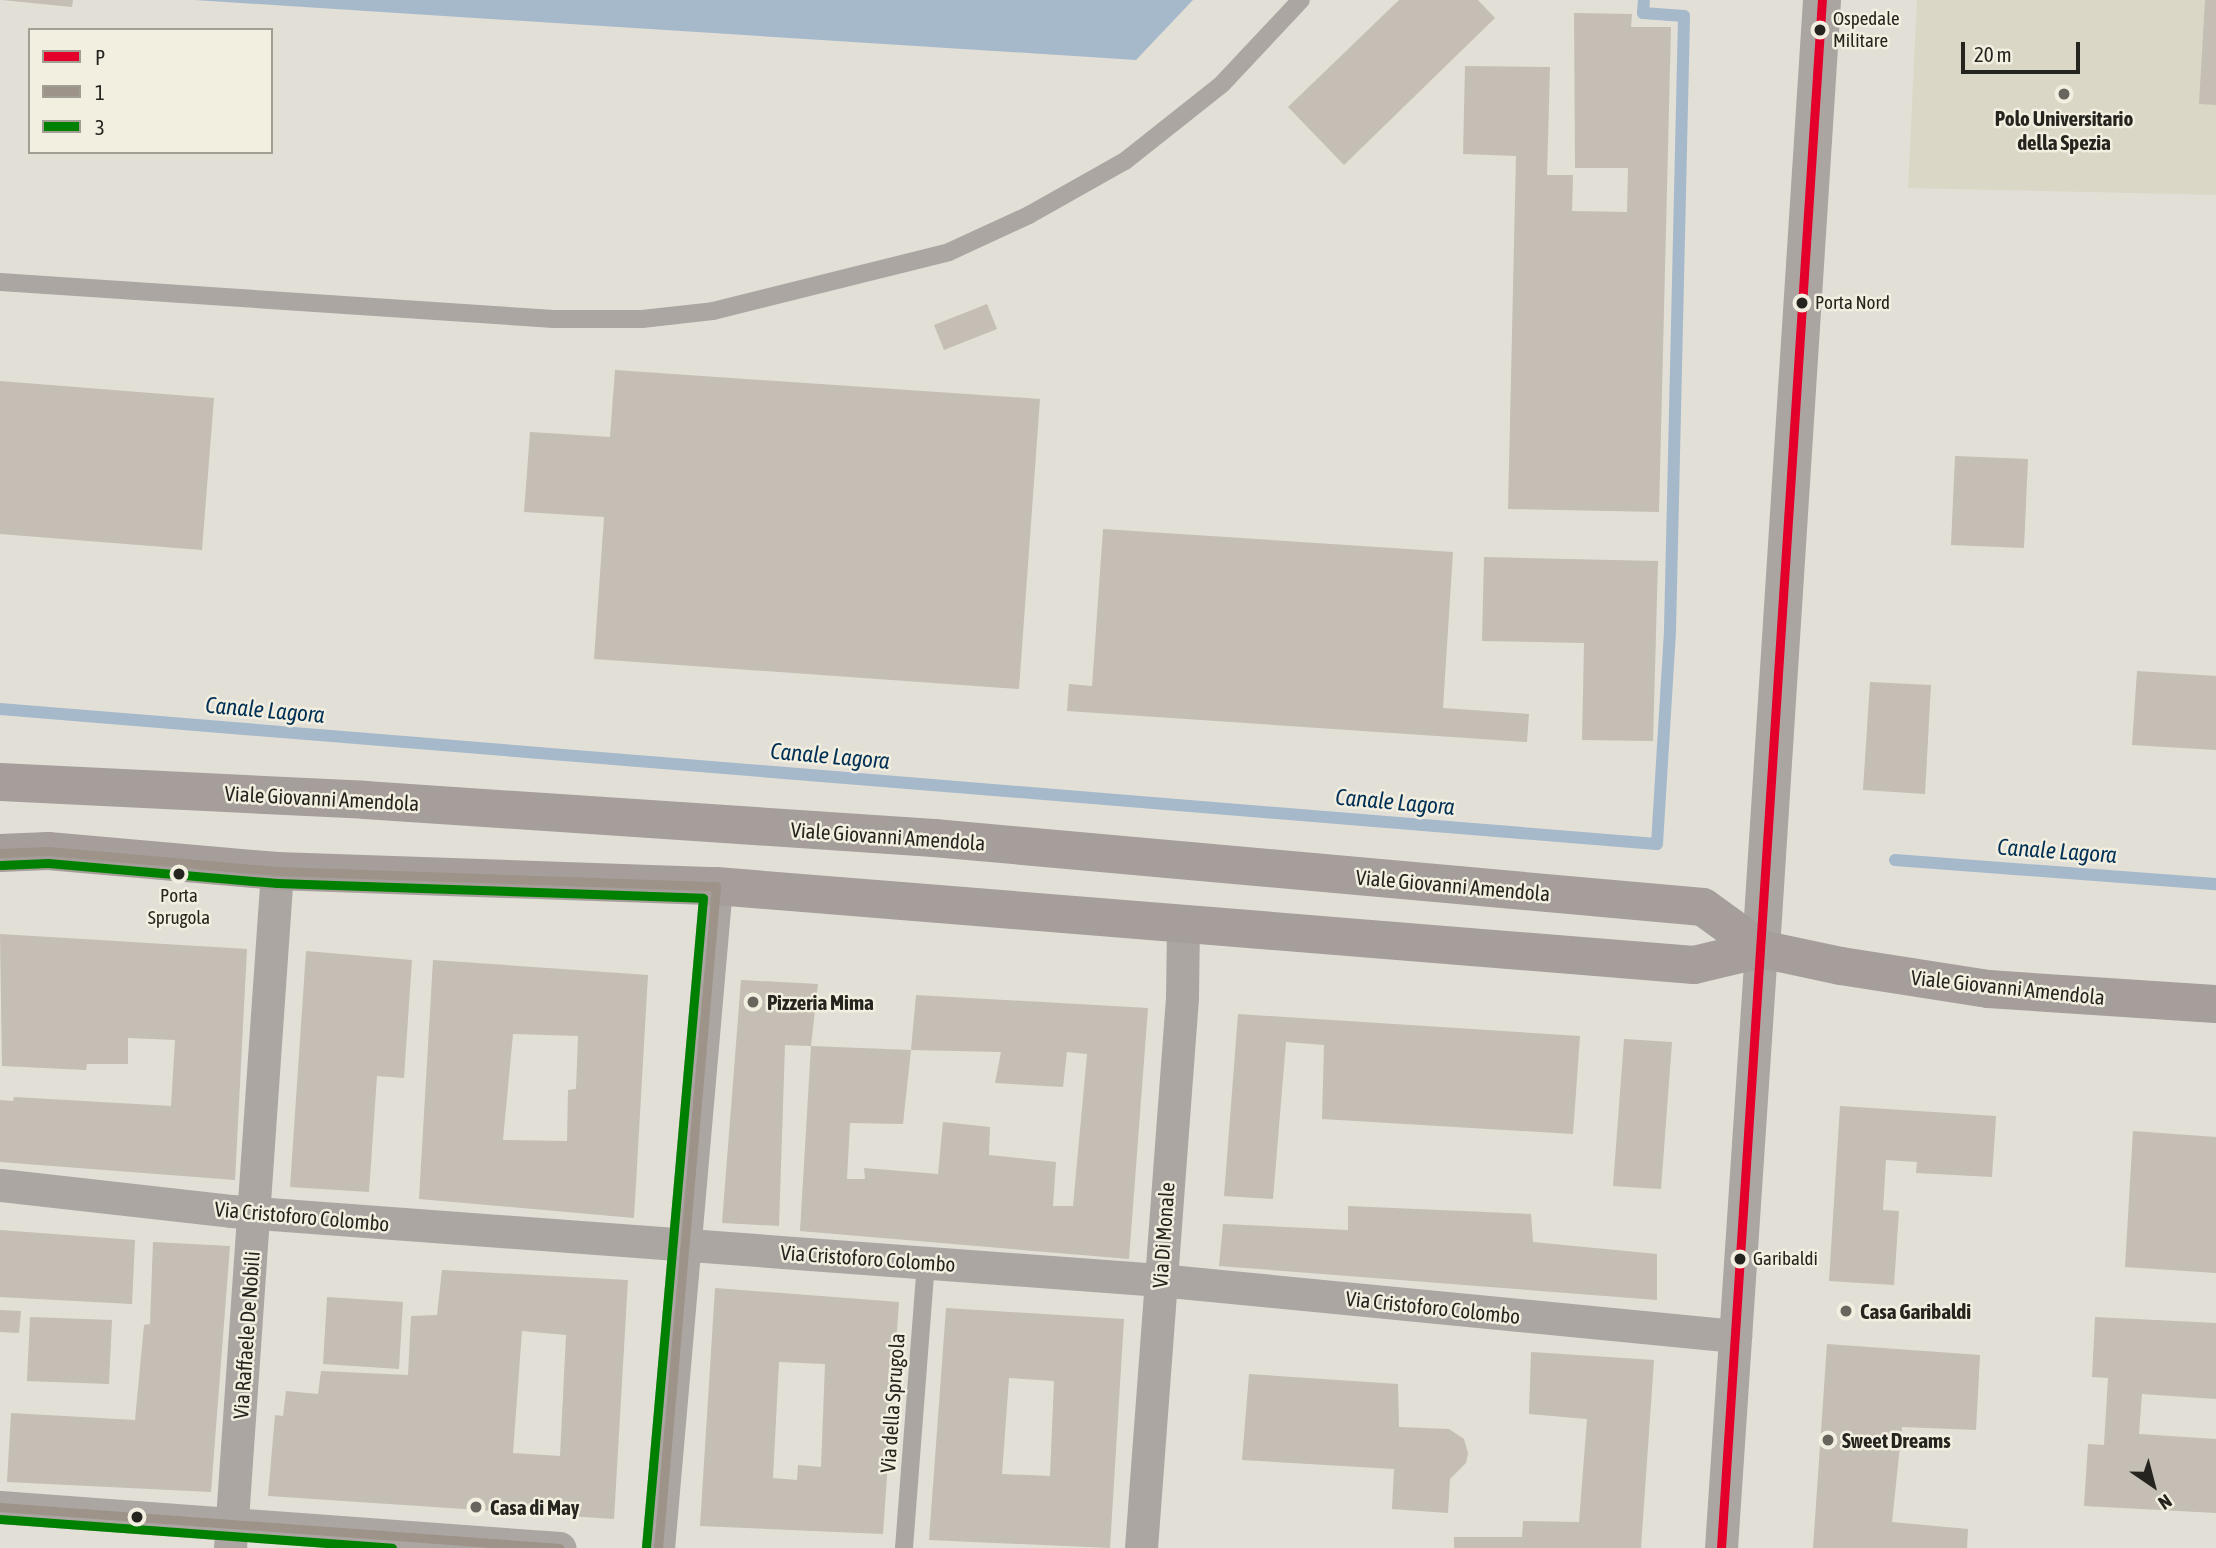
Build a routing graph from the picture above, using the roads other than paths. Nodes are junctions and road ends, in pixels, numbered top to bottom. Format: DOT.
graph roads {
  1 [pos="1301,0"];
  2 [pos="1822,0"];
  3 [pos="0,282"];
  4 [pos="0,782"];
  5 [pos="0,853"];
  6 [pos="277,871"];
  7 [pos="716,886"];
  8 [pos="1183,923"];
  9 [pos="1761,949"];
  10 [pos="2216,1004"];
  11 [pos="0,1185"];
  12 [pos="256,1213"];
  13 [pos="685,1244"];
  14 [pos="926,1262"];
  15 [pos="1159,1280"];
  16 [pos="1735,1336"];
  17 [pos="0,1507"];
  18 [pos="231,1534"];
  19 [pos="560,1548"];
  20 [pos="658,1548"];
  21 [pos="904,1548"];
  22 [pos="1141,1548"];
  23 [pos="1721,1548"];
  1 -- 3 [label="lane"];
  2 -- 9 [label="main road"];
  4 -- 9 [label="main road, Viale Giovanni Amendola"];
  5 -- 6 [label="main road, Viale Giovanni Amendola"];
  6 -- 7 [label="main road, Viale Giovanni Amendola"];
  6 -- 12 [label="street, Via Raffaele De Nobili"];
  7 -- 8 [label="main road, Viale Giovanni Amendola"];
  7 -- 13 [label="street"];
  8 -- 9 [label="main road, Viale Giovanni Amendola"];
  8 -- 15 [label="street, Via Di Monale"];
  9 -- 10 [label="main road, Viale Giovanni Amendola"];
  9 -- 16 [label="street"];
  11 -- 12 [label="street, Via Cristoforo Colombo"];
  12 -- 13 [label="street, Via Cristoforo Colombo"];
  12 -- 18 [label="street, Via Raffaele De Nobili"];
  13 -- 14 [label="street, Via Cristoforo Colombo"];
  13 -- 20 [label="street"];
  14 -- 15 [label="street, Via Cristoforo Colombo"];
  14 -- 21 [label="lane, Via della Sprugola"];
  15 -- 16 [label="street, Via Cristoforo Colombo"];
  15 -- 22 [label="street, Via Di Monale"];
  16 -- 23 [label="street"];
  17 -- 18 [label="street"];
  18 -- 19 [label="street"];
}
